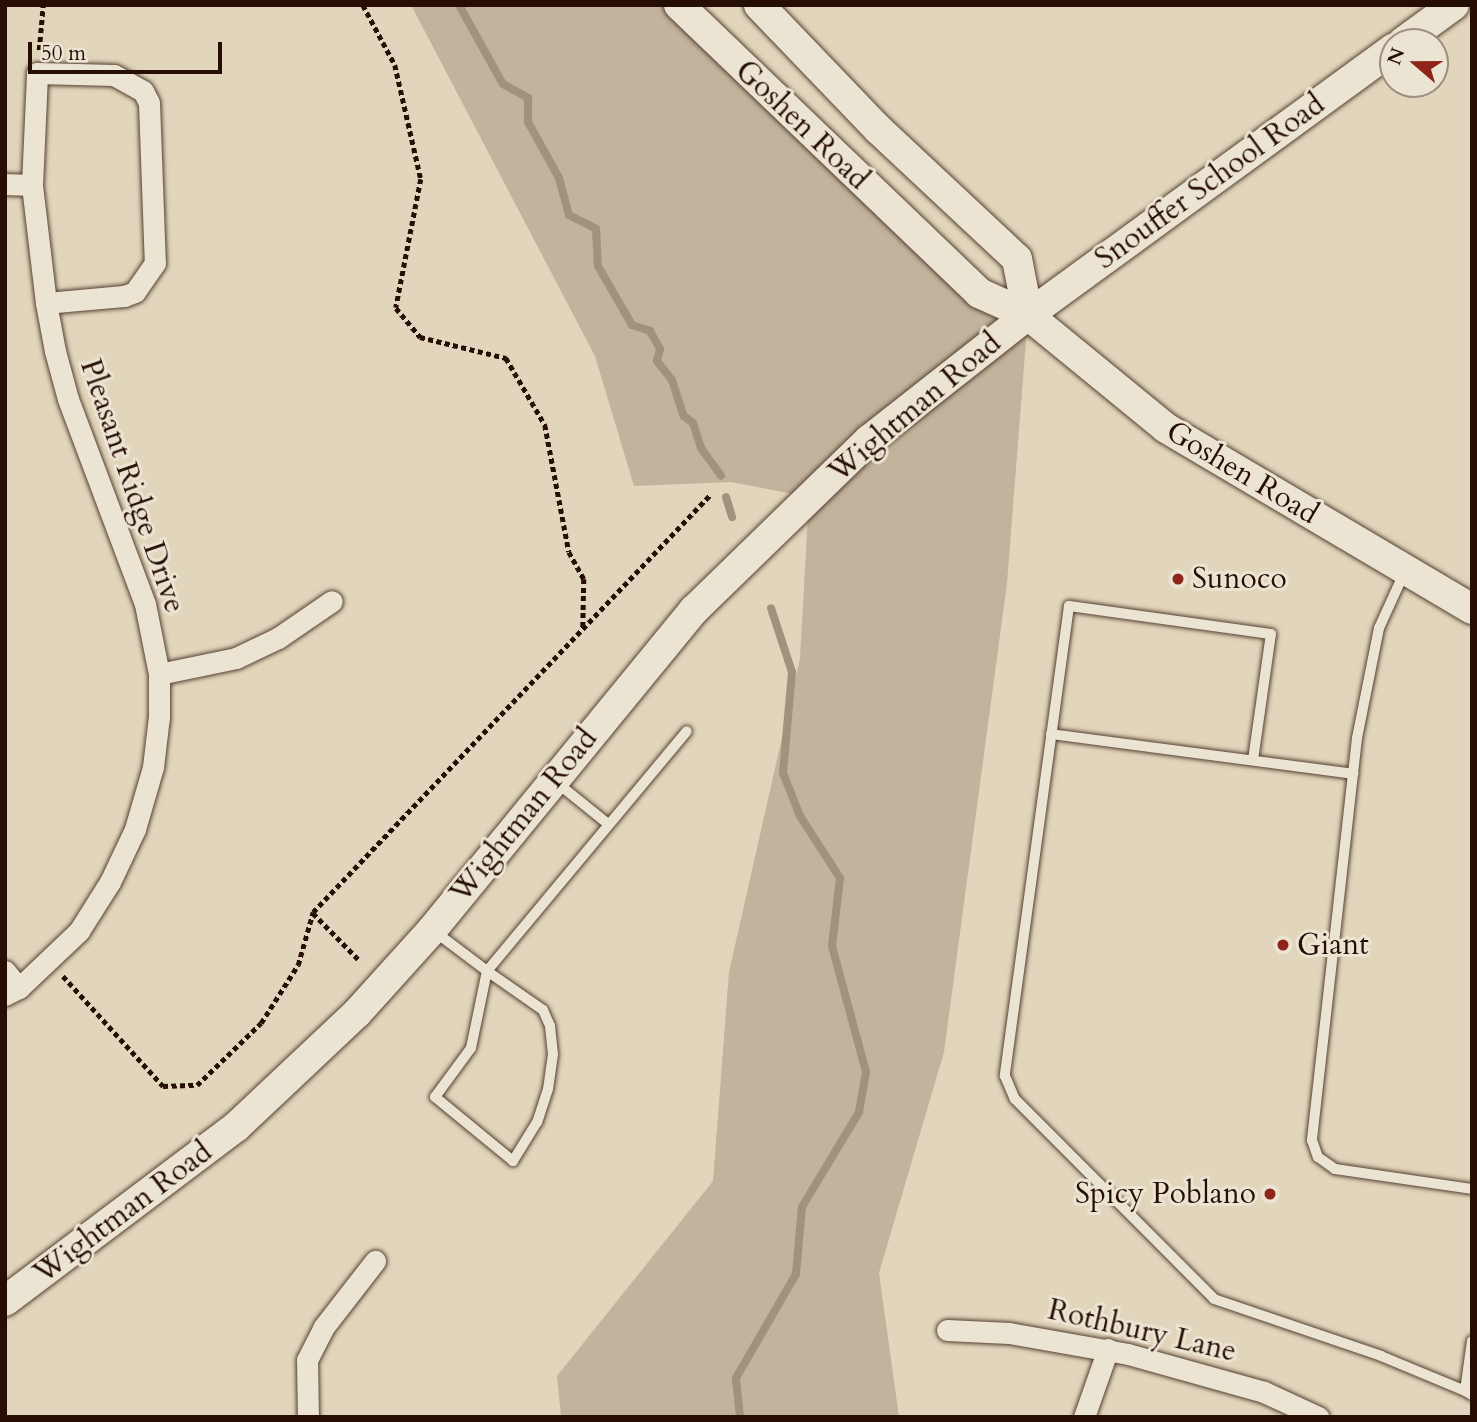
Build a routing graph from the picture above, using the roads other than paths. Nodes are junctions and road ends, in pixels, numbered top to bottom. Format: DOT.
graph roads {
  1 [pos="679,5"];
  2 [pos="760,5"];
  3 [pos="1454,5"];
  4 [pos="1422,28"];
  5 [pos="1379,59"];
  6 [pos="5,184"];
  7 [pos="32,185"];
  8 [pos="46,303"];
  9 [pos="1028,315"];
  10 [pos="1405,571"];
  11 [pos="332,601"];
  12 [pos="1472,609"];
  13 [pos="159,674"];
  14 [pos="687,731"];
  15 [pos="1051,734"];
  16 [pos="1253,760"];
  17 [pos="1353,774"];
  18 [pos="553,780"];
  19 [pos="608,824"];
  20 [pos="432,930"];
  21 [pos="5,971"];
  22 [pos="487,971"];
  23 [pos="12,992"];
  24 [pos="1472,1189"];
  25 [pos="375,1261"];
  26 [pos="5,1301"];
  27 [pos="947,1330"];
  28 [pos="1472,1341"];
  29 [pos="1108,1349"];
  30 [pos="1470,1370"];
  31 [pos="1468,1393"];
  32 [pos="1304,1414"];
  33 [pos="308,1417"];
  34 [pos="1084,1417"];
  1 -- 9 [label="main road, Goshen Road"];
  2 -- 9 [label="main road, Goshen Road"];
  3 -- 4 [label="main road"];
  5 -- 9 [label="main road, Snouffer School Road"];
  6 -- 7 [label="street"];
  7 -- 8 [label="street, Pleasant Ridge Drive"];
  7 -- 8 [label="street, Pleasant Ridge Drive"];
  8 -- 13 [label="street, Pleasant Ridge Drive"];
  9 -- 10 [label="main road, Goshen Road"];
  9 -- 18 [label="main road, Wightman Road"];
  10 -- 12 [label="main road, Goshen Road"];
  10 -- 17 [label="lane"];
  11 -- 13 [label="street"];
  13 -- 23 [label="street, Pleasant Ridge Drive"];
  14 -- 19 [label="lane"];
  15 -- 16 [label="lane"];
  15 -- 16 [label="lane"];
  15 -- 31 [label="lane"];
  16 -- 17 [label="lane"];
  17 -- 24 [label="lane"];
  18 -- 19 [label="lane"];
  18 -- 20 [label="main road, Wightman Road"];
  19 -- 22 [label="lane"];
  20 -- 22 [label="lane"];
  20 -- 26 [label="main road, Wightman Road"];
  21 -- 23 [label="street"];
  22 -- 22 [label="lane"];
  25 -- 33 [label="street"];
  27 -- 29 [label="street, Rothbury Lane"];
  28 -- 30 [label="lane"];
  29 -- 32 [label="street, Rothbury Lane"];
  29 -- 34 [label="street"];
  30 -- 31 [label="lane"];
}
